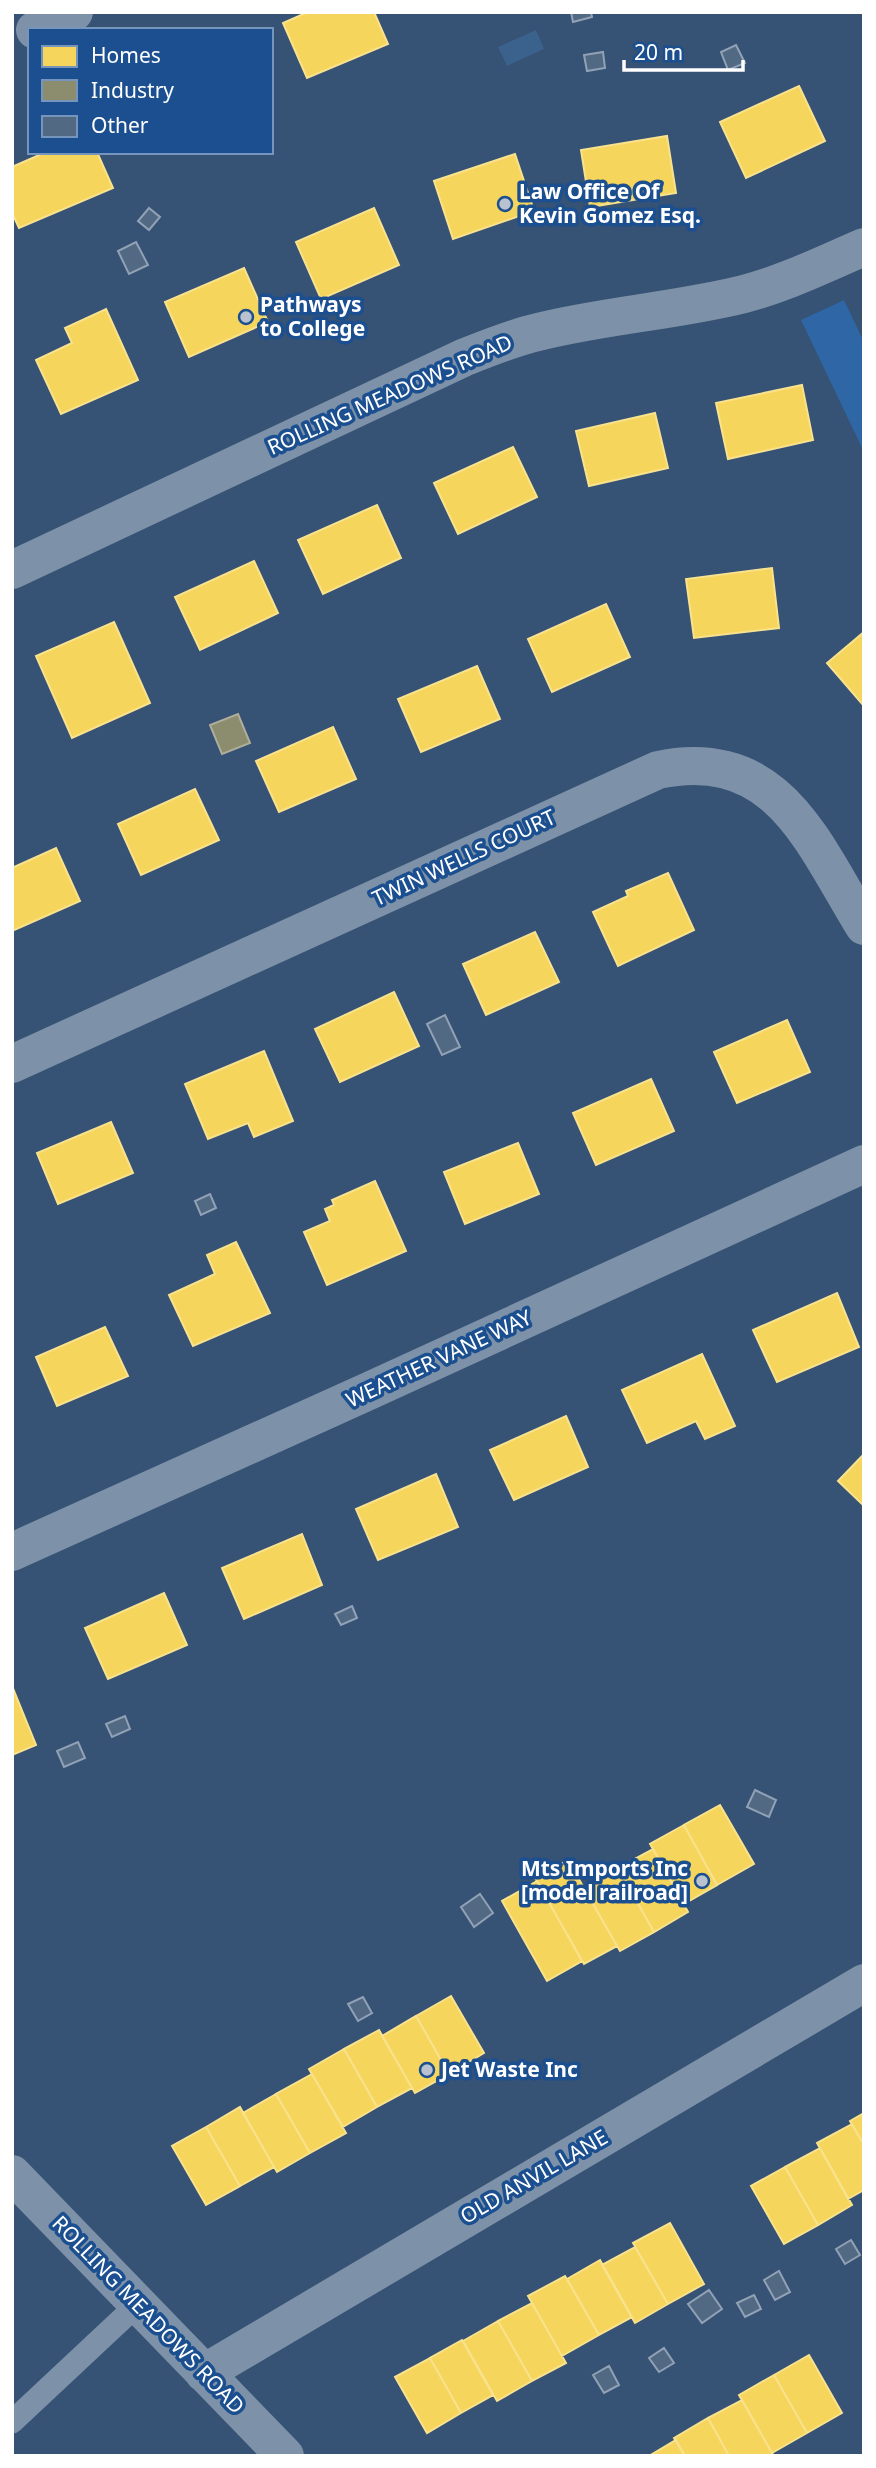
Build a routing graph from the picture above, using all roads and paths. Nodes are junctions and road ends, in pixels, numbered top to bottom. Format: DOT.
graph roads {
  1 [pos="74,12"];
  2 [pos="39,28"];
  3 [pos="28,34"];
  4 [pos="12,43"];
  5 [pos="864,247"];
  6 [pos="12,570"];
  7 [pos="864,926"];
  8 [pos="12,1065"];
  9 [pos="864,1164"];
  10 [pos="12,1552"];
  11 [pos="864,1983"];
  12 [pos="12,2174"];
  13 [pos="138,2304"];
  14 [pos="204,2373"];
  15 [pos="12,2422"];
  16 [pos="285,2456"];
  1 -- 2 [label="street"];
  3 -- 4 [label="street"];
  5 -- 6 [label="street, ROLLING MEADOWS ROAD"];
  7 -- 8 [label="street, TWIN WELLS COURT"];
  9 -- 10 [label="street, WEATHER VANE WAY"];
  11 -- 14 [label="street, OLD ANVIL LANE"];
  12 -- 13 [label="street, ROLLING MEADOWS ROAD"];
  13 -- 14 [label="street, ROLLING MEADOWS ROAD"];
  13 -- 15 [label="lane"];
  14 -- 16 [label="street, ROLLING MEADOWS ROAD"];
}
